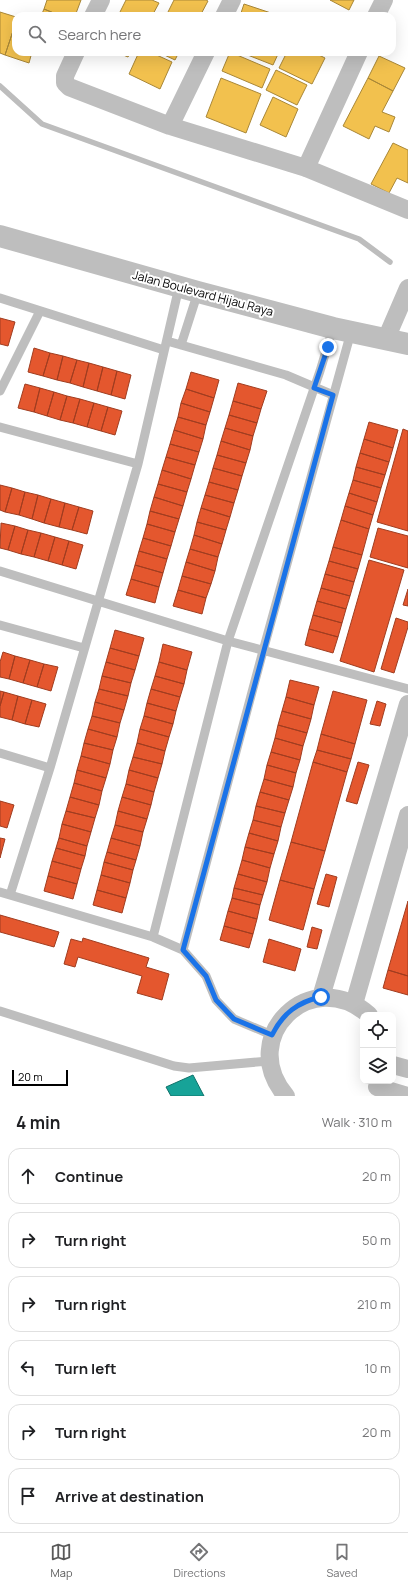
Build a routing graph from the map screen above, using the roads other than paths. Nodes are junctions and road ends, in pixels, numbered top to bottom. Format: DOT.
graph roads {
  1 [pos="101,0"];
  2 [pos="232,0"];
  3 [pos="384,0"];
  4 [pos="95,12"];
  5 [pos="226,12"];
  6 [pos="378,12"];
  7 [pos="74,56"];
  8 [pos="204,56"];
  9 [pos="357,56"];
  10 [pos="170,126"];
  11 [pos="306,168"];
  12 [pos="408,210"];
  13 [pos="0,236"];
  14 [pos="408,288"];
  15 [pos="0,298"];
  16 [pos="186,299"];
  17 [pos="40,311"];
  18 [pos="337,336"];
  19 [pos="167,340"];
  20 [pos="401,340"];
  21 [pos="181,345"];
  22 [pos="164,350"];
  23 [pos="314,388"];
  24 [pos="0,391"];
  25 [pos="333,395"];
  26 [pos="0,428"];
  27 [pos="138,464"];
  28 [pos="0,571"];
  29 [pos="97,600"];
  30 [pos="0,625"];
  31 [pos="228,641"];
  32 [pos="84,648"];
  33 [pos="263,651"];
  34 [pos="408,689"];
  35 [pos="408,704"];
  36 [pos="0,754"];
  37 [pos="50,768"];
  38 [pos="408,815"];
  39 [pos="0,892"];
  40 [pos="10,895"];
  41 [pos="153,937"];
  42 [pos="183,950"];
  43 [pos="321,997"];
  44 [pos="354,1004"];
  45 [pos="0,1011"];
  46 [pos="365,1012"];
  47 [pos="272,1035"];
  48 [pos="269,1061"];
  49 [pos="396,1066"];
  50 [pos="408,1069"];
  51 [pos="375,1088"];
  52 [pos="286,1096"];
  53 [pos="408,1096"];
  1 -- 4 [label="street"];
  2 -- 5 [label="street"];
  3 -- 6 [label="street"];
  7 -- 10 [label="street"];
  8 -- 10 [label="street"];
  9 -- 11 [label="street"];
  10 -- 11 [label="street"];
  11 -- 12 [label="street"];
  13 -- 16 [label="street, Jalan Boulevard Hijau Raya"];
  14 -- 20 [label="street"];
  15 -- 17 [label="lane"];
  16 -- 18 [label="street, Jalan Boulevard Hijau Raya"];
  16 -- 19 [label="lane"];
  16 -- 21 [label="lane"];
  17 -- 22 [label="lane"];
  17 -- 24 [label="lane"];
  18 -- 20 [label="street, Jalan Boulevard Hijau Raya"];
  18 -- 23 [label="lane"];
  18 -- 25 [label="lane"];
  19 -- 21 [label="lane"];
  19 -- 22 [label="lane"];
  21 -- 23 [label="lane"];
  22 -- 27 [label="lane"];
  23 -- 25 [label="lane"];
  23 -- 31 [label="lane"];
  25 -- 33 [label="lane"];
  26 -- 27 [label="lane"];
  27 -- 29 [label="lane"];
  28 -- 29 [label="lane"];
  29 -- 31 [label="lane"];
  29 -- 32 [label="lane"];
  30 -- 32 [label="lane"];
  31 -- 33 [label="lane"];
  31 -- 41 [label="lane"];
  32 -- 37 [label="lane"];
  33 -- 34 [label="lane"];
  33 -- 42 [label="lane"];
  35 -- 43 [label="street"];
  36 -- 37 [label="lane"];
  37 -- 40 [label="lane"];
  38 -- 44 [label="street"];
  39 -- 40 [label="lane"];
  40 -- 41 [label="lane"];
  41 -- 42 [label="lane"];
  42 -- 47 [label="lane"];
  43 -- 44 [label="street"];
  43 -- 47 [label="street"];
  44 -- 46 [label="street"];
  45 -- 48 [label="lane"];
  47 -- 48 [label="street"];
  48 -- 52 [label="street"];
  49 -- 50 [label="street"];
  51 -- 53 [label="street"];
}
